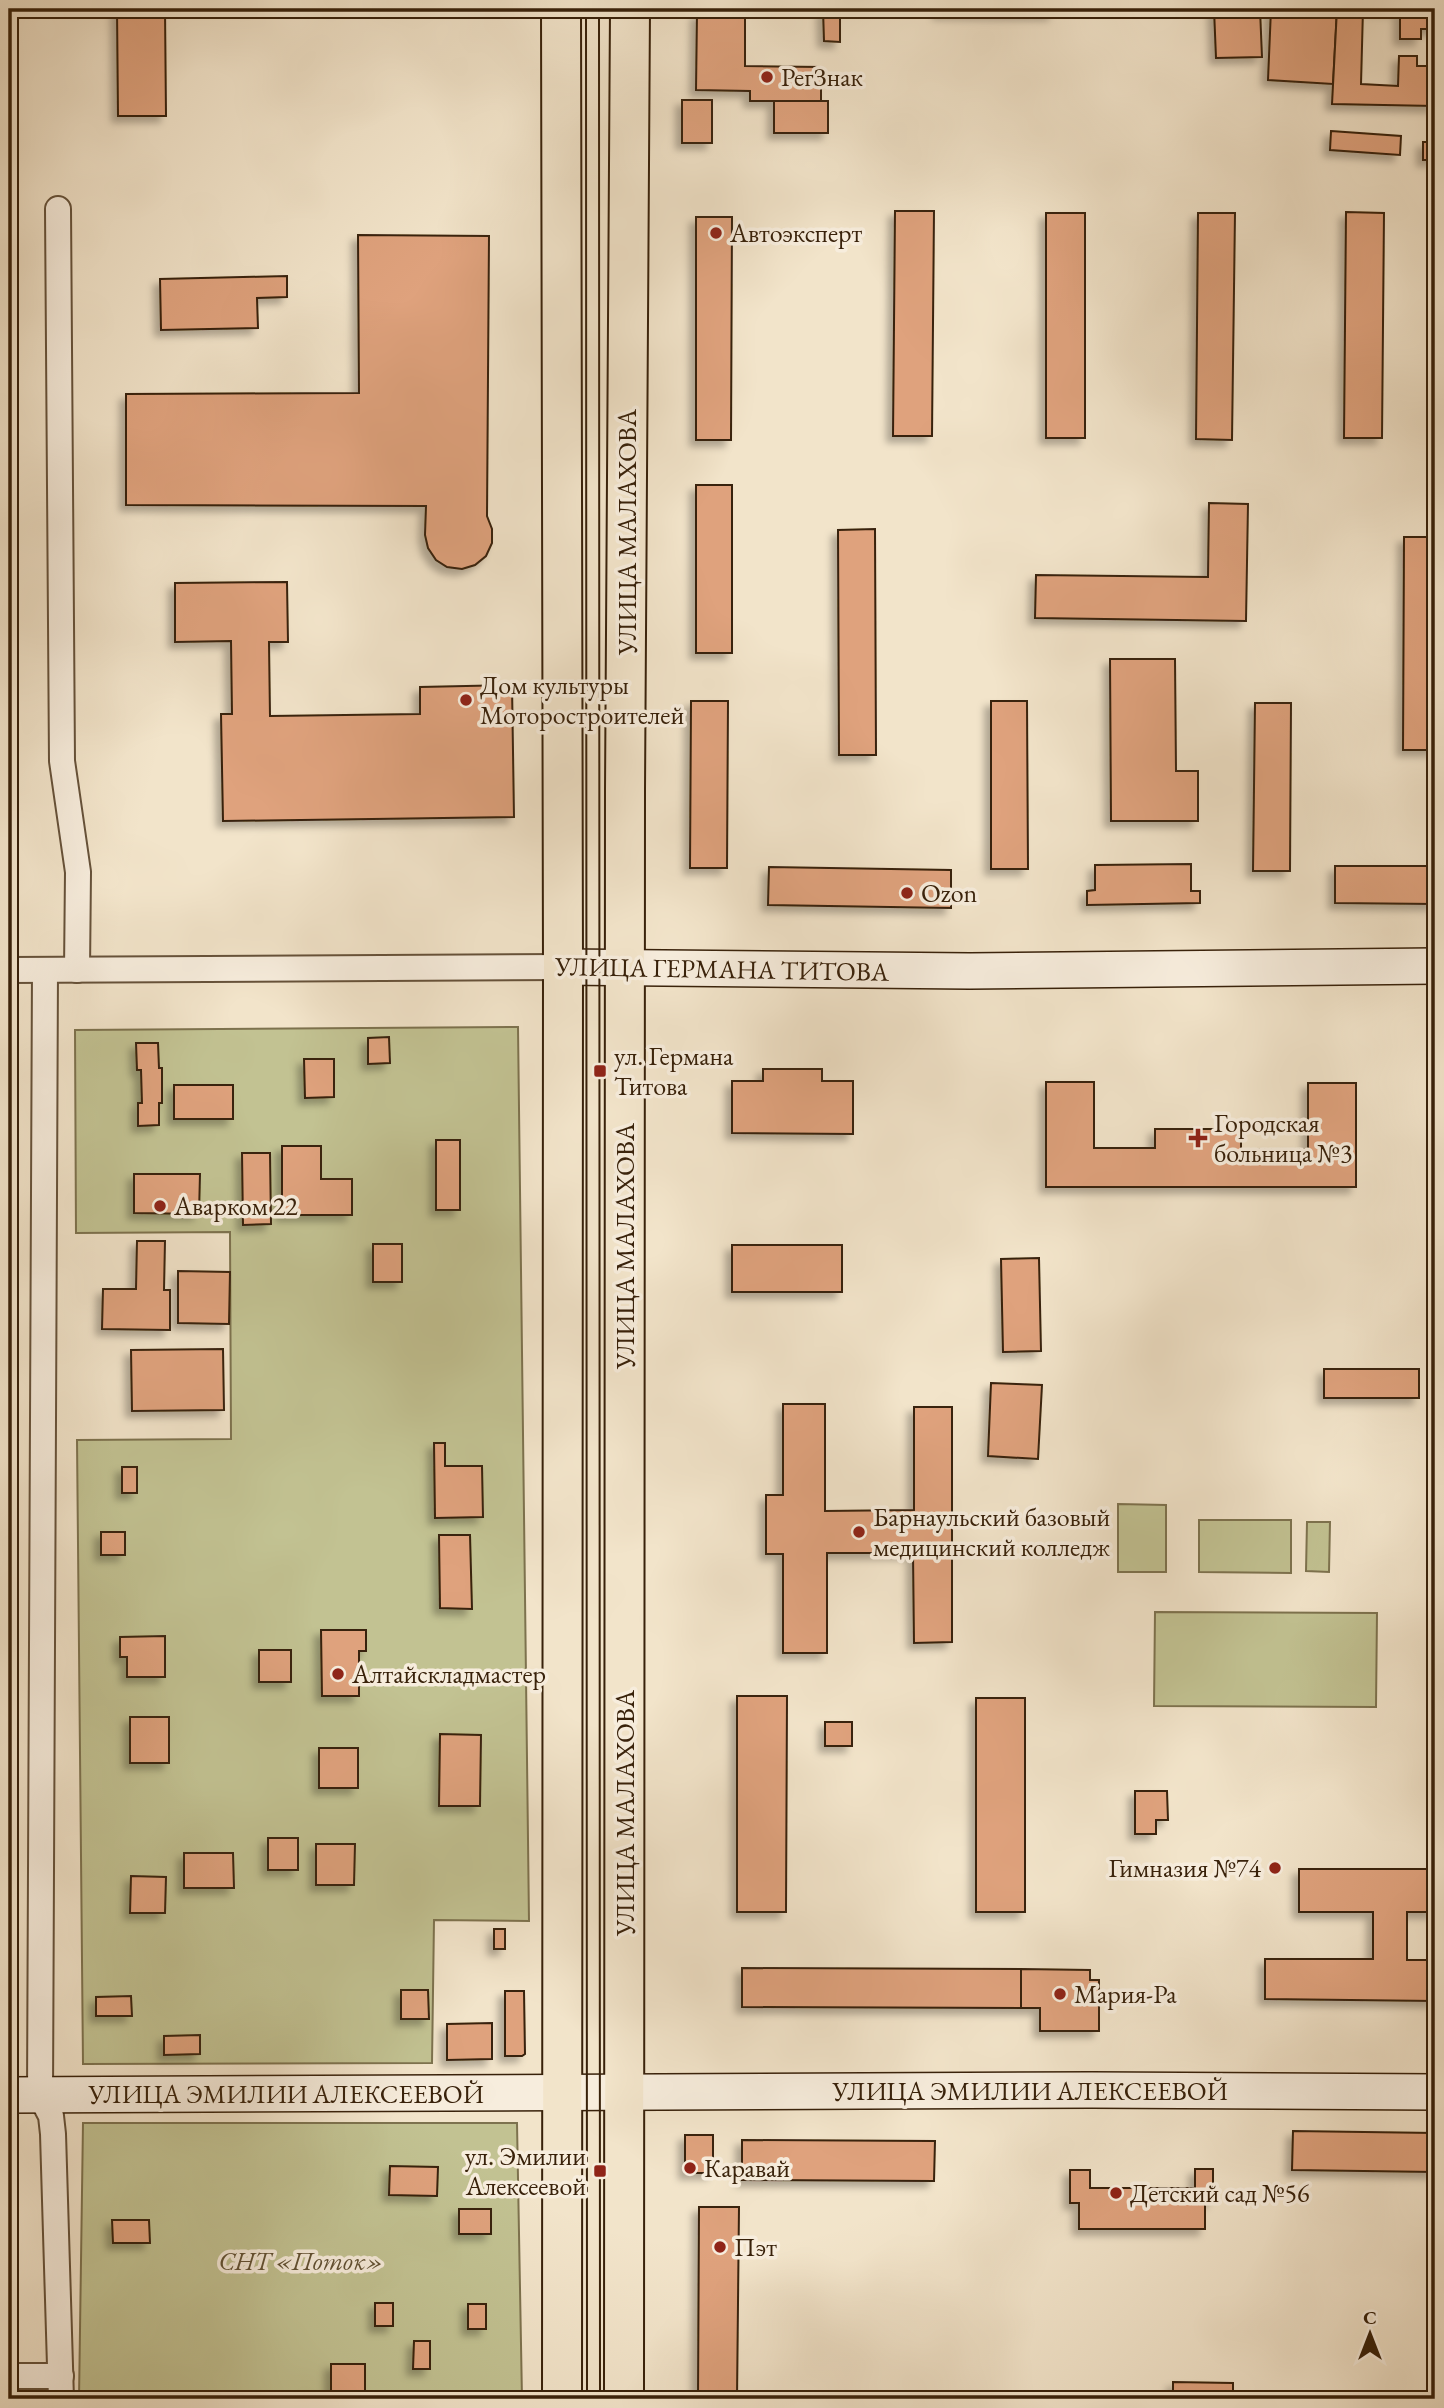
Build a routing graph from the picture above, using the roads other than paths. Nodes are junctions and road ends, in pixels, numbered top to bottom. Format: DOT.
graph roads {
  1 [pos="561,9"];
  2 [pos="630,9"];
  3 [pos="58,209"];
  4 [pos="1435,966"];
  5 [pos="563,967"];
  6 [pos="625,968"];
  7 [pos="9,970"];
  8 [pos="45,970"];
  9 [pos="77,970"];
  10 [pos="625,2091"];
  11 [pos="563,2092"];
  12 [pos="1435,2092"];
  13 [pos="24,2095"];
  14 [pos="9,2376"];
  15 [pos="61,2388"];
  16 [pos="562,2399"];
  17 [pos="624,2399"];
  1 -- 5 [label="main road"];
  2 -- 6 [label="main road, УЛИЦА МАЛАХОВА"];
  3 -- 9 [label="street"];
  4 -- 6 [label="street, УЛИЦА ГЕРМАНА ТИТОВА"];
  5 -- 6 [label="street, УЛИЦА ГЕРМАНА ТИТОВА"];
  5 -- 9 [label="street, УЛИЦА ГЕРМАНА ТИТОВА"];
  5 -- 11 [label="main road"];
  6 -- 10 [label="main road, УЛИЦА МАЛАХОВА"];
  7 -- 8 [label="street, УЛИЦА ГЕРМАНА ТИТОВА"];
  8 -- 9 [label="street, УЛИЦА ГЕРМАНА ТИТОВА"];
  8 -- 13 [label="street"];
  10 -- 11 [label="street, УЛИЦА ЭМИЛИИ АЛЕКСЕЕВОЙ"];
  10 -- 12 [label="street, УЛИЦА ЭМИЛИИ АЛЕКСЕЕВОЙ"];
  10 -- 17 [label="main road, УЛИЦА МАЛАХОВА"];
  11 -- 13 [label="street, УЛИЦА ЭМИЛИИ АЛЕКСЕЕВОЙ"];
  11 -- 16 [label="main road"];
  13 -- 15 [label="street"];
  14 -- 15 [label="street"];
}
